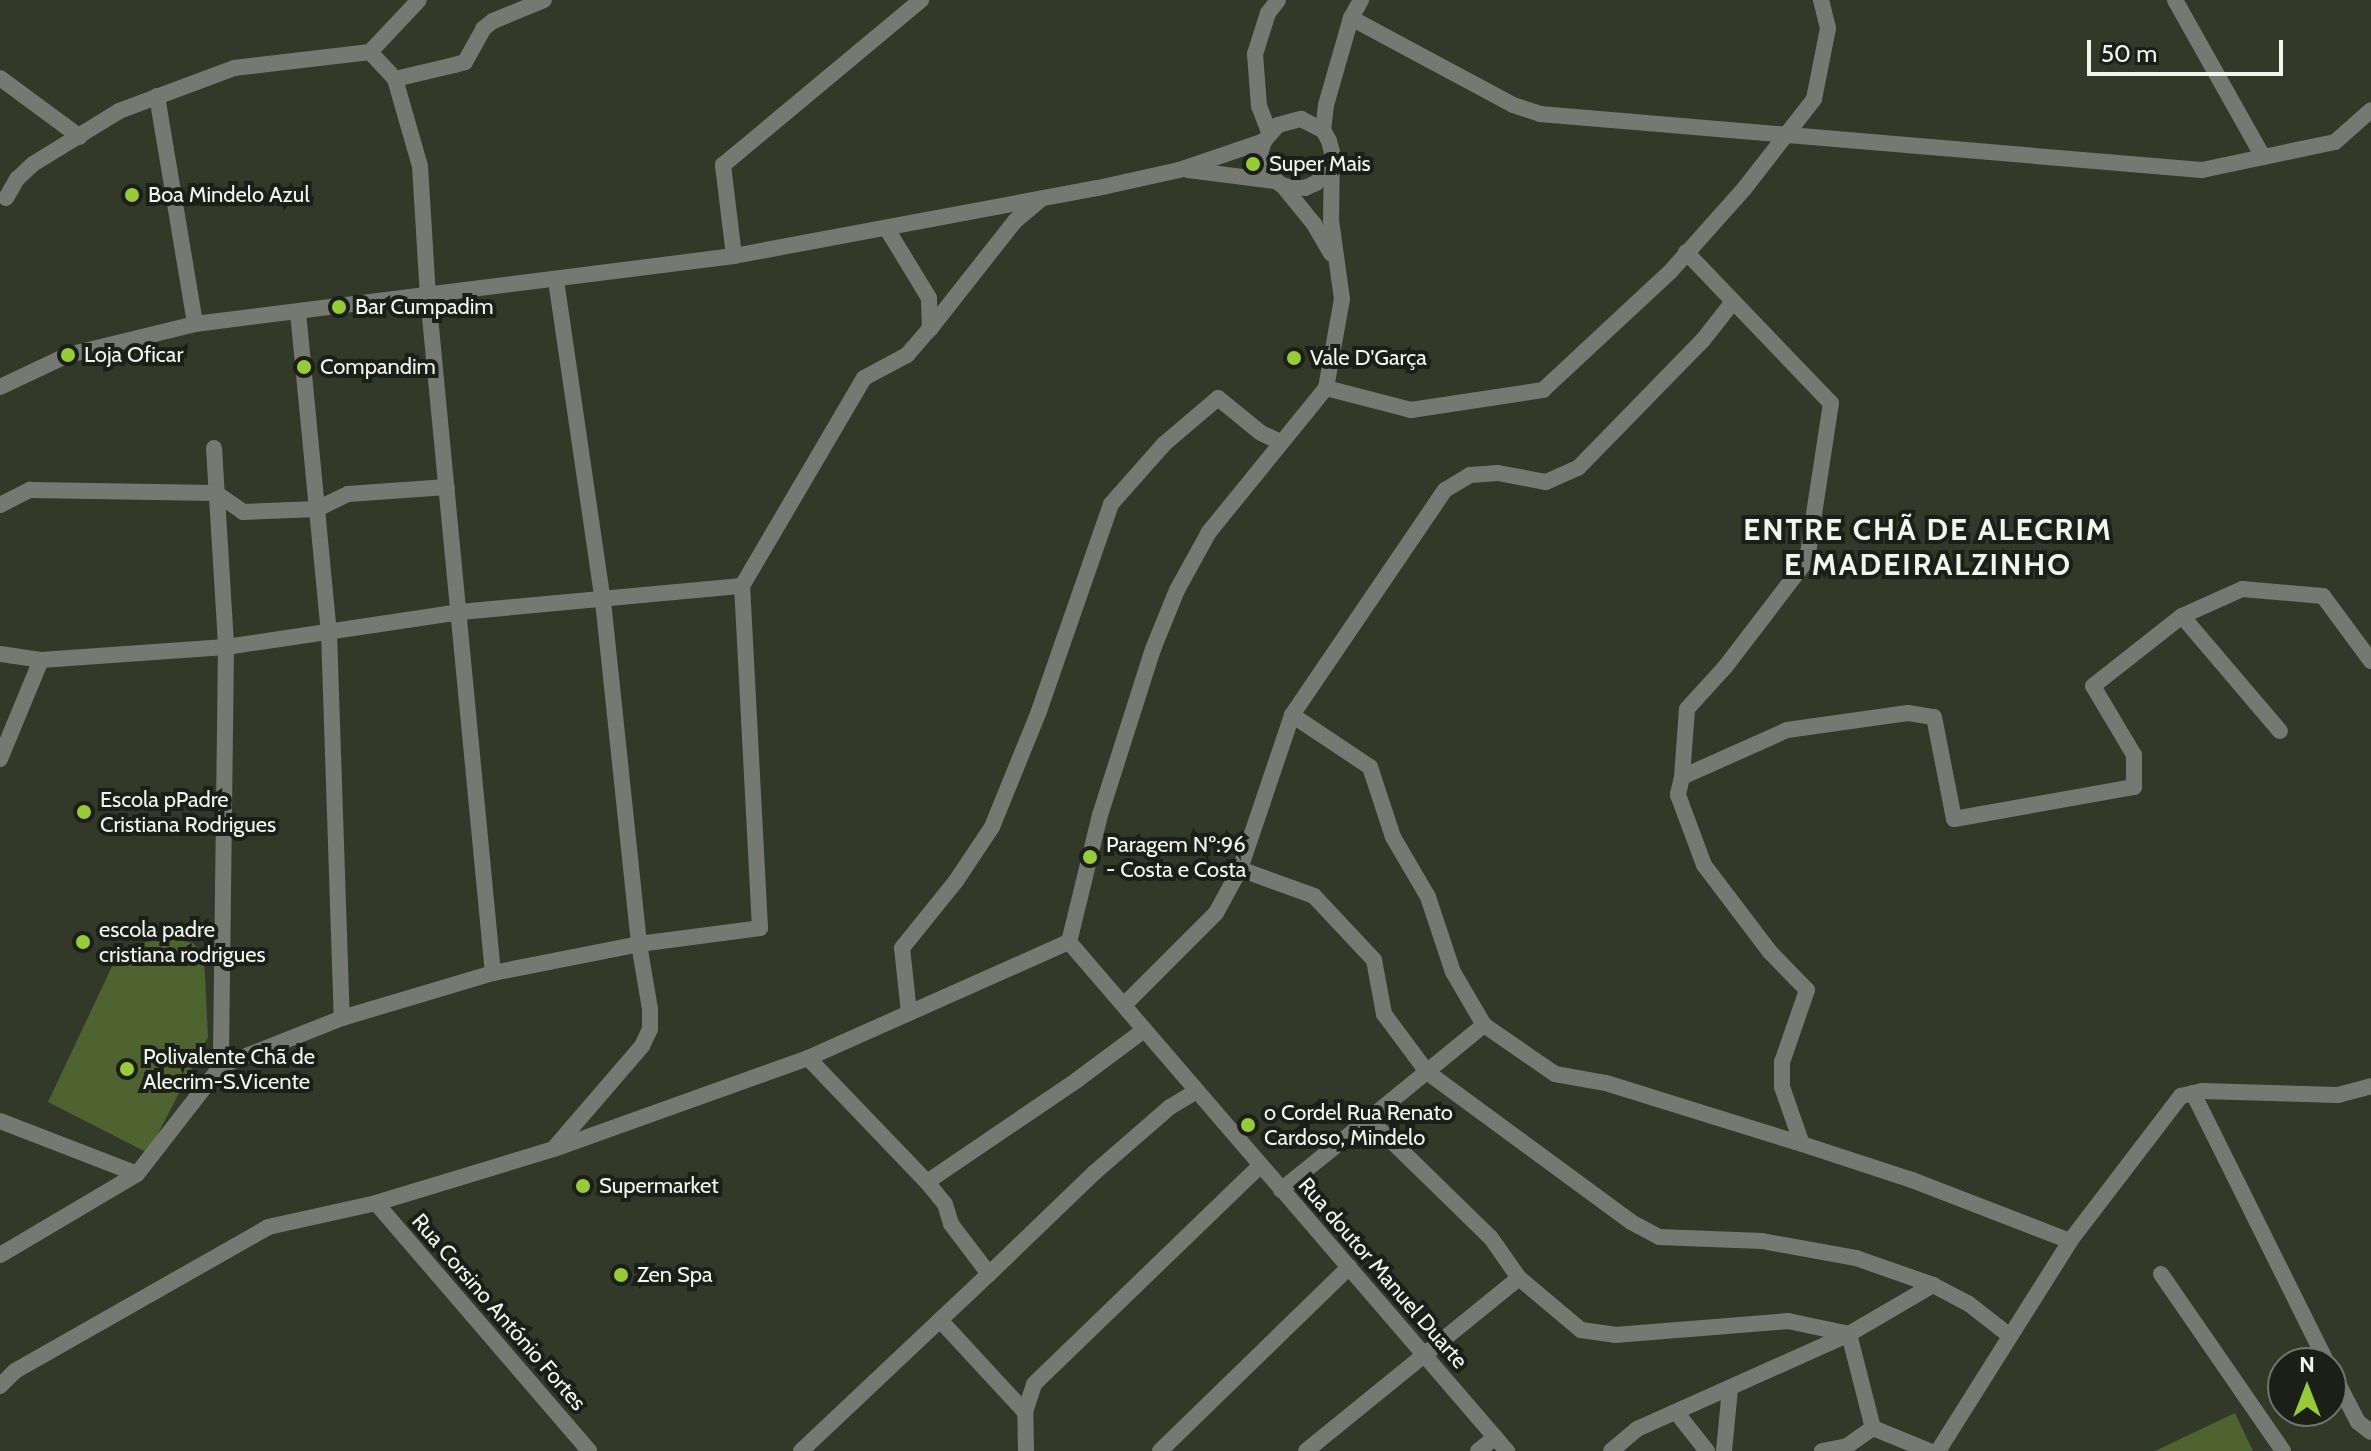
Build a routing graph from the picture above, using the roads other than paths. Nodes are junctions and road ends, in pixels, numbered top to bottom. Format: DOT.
graph roads {
  1 [pos="419,0"];
  2 [pos="544,0"];
  3 [pos="921,0"];
  4 [pos="1278,0"];
  5 [pos="1361,0"];
  6 [pos="1821,0"];
  7 [pos="2175,0"];
  8 [pos="1351,18"];
  9 [pos="370,52"];
  10 [pos="0,78"];
  11 [pos="395,79"];
  12 [pos="157,96"];
  13 [pos="2371,110"];
  14 [pos="1323,130"];
  15 [pos="1788,133"];
  16 [pos="1267,136"];
  17 [pos="80,137"];
  18 [pos="2263,157"];
  19 [pos="1330,164"];
  20 [pos="1179,170"];
  21 [pos="1279,184"];
  22 [pos="6,198"];
  23 [pos="1041,199"];
  24 [pos="887,229"];
  25 [pos="1686,252"];
  26 [pos="734,256"];
  27 [pos="1334,258"];
  28 [pos="556,280"];
  29 [pos="428,296"];
  30 [pos="1732,303"];
  31 [pos="298,312"];
  32 [pos="195,324"];
  33 [pos="930,329"];
  34 [pos="0,387"];
  35 [pos="1326,388"];
  36 [pos="1280,442"];
  37 [pos="214,448"];
  38 [pos="447,487"];
  39 [pos="216,493"];
  40 [pos="0,505"];
  41 [pos="317,509"];
  42 [pos="742,586"];
  43 [pos="603,601"];
  44 [pos="460,612"];
  45 [pos="2182,616"];
  46 [pos="329,633"];
  47 [pos="226,647"];
  48 [pos="0,654"];
  49 [pos="41,660"];
  50 [pos="2371,661"];
  51 [pos="1292,715"];
  52 [pos="2280,731"];
  53 [pos="0,759"];
  54 [pos="1682,777"];
  55 [pos="1240,869"];
  56 [pos="1069,942"];
  57 [pos="639,944"];
  58 [pos="493,973"];
  59 [pos="1124,1005"];
  60 [pos="909,1013"];
  61 [pos="342,1018"];
  62 [pos="1484,1025"];
  63 [pos="1144,1030"];
  64 [pos="808,1058"];
  65 [pos="221,1066"];
  66 [pos="1427,1072"];
  67 [pos="2371,1087"];
  68 [pos="1197,1091"];
  69 [pos="2193,1093"];
  70 [pos="1369,1119"];
  71 [pos="0,1121"];
  72 [pos="1802,1144"];
  73 [pos="554,1149"];
  74 [pos="1261,1165"];
  75 [pos="137,1174"];
  76 [pos="927,1182"];
  77 [pos="1281,1190"];
  78 [pos="376,1203"];
  79 [pos="2070,1241"];
  80 [pos="0,1255"];
  81 [pos="1349,1267"];
  82 [pos="989,1274"];
  83 [pos="2161,1274"];
  84 [pos="1519,1278"];
  85 [pos="1933,1285"];
  86 [pos="940,1320"];
  87 [pos="1849,1334"];
  88 [pos="2010,1336"];
  89 [pos="2319,1347"];
  90 [pos="1424,1355"];
  91 [pos="0,1386"];
  92 [pos="1730,1389"];
  93 [pos="2347,1401"];
  94 [pos="1025,1412"];
  95 [pos="1676,1412"];
  96 [pos="1873,1428"];
  97 [pos="2371,1432"];
  98 [pos="1495,1437"];
  99 [pos="1848,1449"];
  100 [pos="589,1451"];
  101 [pos="801,1451"];
  102 [pos="1026,1451"];
  103 [pos="1160,1451"];
  104 [pos="1306,1451"];
  105 [pos="1478,1451"];
  106 [pos="1507,1451"];
  107 [pos="1611,1451"];
  108 [pos="1707,1451"];
  109 [pos="1724,1451"];
  110 [pos="1822,1451"];
  111 [pos="1929,1451"];
  112 [pos="1938,1451"];
  113 [pos="2283,1451"];
  1 -- 9 [label="street"];
  2 -- 11 [label="street"];
  3 -- 26 [label="street"];
  4 -- 16 [label="street"];
  5 -- 8 [label="street"];
  6 -- 15 [label="street"];
  7 -- 18 [label="street"];
  8 -- 14 [label="street"];
  8 -- 15 [label="street"];
  9 -- 11 [label="street"];
  9 -- 12 [label="street"];
  10 -- 17 [label="street"];
  11 -- 29 [label="street"];
  12 -- 17 [label="street"];
  12 -- 32 [label="street"];
  13 -- 18 [label="street"];
  14 -- 16 [label="street"];
  14 -- 19 [label="street"];
  15 -- 18 [label="street"];
  15 -- 25 [label="street"];
  16 -- 20 [label="street"];
  16 -- 21 [label="street"];
  17 -- 22 [label="street"];
  19 -- 21 [label="street"];
  19 -- 27 [label="street"];
  20 -- 21 [label="street"];
  20 -- 23 [label="street"];
  21 -- 27 [label="street"];
  23 -- 24 [label="street"];
  23 -- 33 [label="street"];
  24 -- 26 [label="street"];
  24 -- 33 [label="street"];
  25 -- 30 [label="street"];
  25 -- 35 [label="street"];
  26 -- 28 [label="street"];
  27 -- 35 [label="street"];
  28 -- 29 [label="street"];
  28 -- 43 [label="street"];
  29 -- 31 [label="street"];
  29 -- 38 [label="street"];
  30 -- 51 [label="street"];
  30 -- 54 [label="street"];
  31 -- 32 [label="street"];
  31 -- 41 [label="street"];
  32 -- 34 [label="street"];
  33 -- 42 [label="street"];
  35 -- 36 [label="street"];
  36 -- 56 [label="street"];
  36 -- 60 [label="street"];
  37 -- 39 [label="street"];
  38 -- 41 [label="street"];
  38 -- 44 [label="street"];
  39 -- 40 [label="street"];
  39 -- 41 [label="street"];
  39 -- 47 [label="street"];
  41 -- 46 [label="street"];
  42 -- 43 [label="street"];
  42 -- 57 [label="street"];
  43 -- 44 [label="street"];
  43 -- 57 [label="street"];
  44 -- 46 [label="street"];
  44 -- 58 [label="street"];
  45 -- 50 [label="street"];
  45 -- 52 [label="street"];
  45 -- 54 [label="street"];
  46 -- 47 [label="street"];
  46 -- 61 [label="street"];
  47 -- 49 [label="street"];
  47 -- 65 [label="street"];
  48 -- 49 [label="street"];
  49 -- 53 [label="street"];
  51 -- 55 [label="street"];
  51 -- 62 [label="street"];
  54 -- 72 [label="street"];
  55 -- 59 [label="street"];
  55 -- 66 [label="street"];
  56 -- 59 [label="street, Rua doutor Manuel Duarte"];
  56 -- 60 [label="street"];
  57 -- 58 [label="street"];
  57 -- 73 [label="street"];
  58 -- 61 [label="street"];
  59 -- 63 [label="street, Rua doutor Manuel Duarte"];
  60 -- 64 [label="street"];
  61 -- 65 [label="street"];
  62 -- 66 [label="street"];
  62 -- 72 [label="street"];
  63 -- 68 [label="street, Rua doutor Manuel Duarte"];
  63 -- 76 [label="street"];
  64 -- 73 [label="street"];
  64 -- 76 [label="street"];
  65 -- 75 [label="street"];
  66 -- 70 [label="street"];
  66 -- 85 [label="street"];
  67 -- 69 [label="street"];
  68 -- 74 [label="street, Rua doutor Manuel Duarte"];
  68 -- 82 [label="street"];
  69 -- 79 [label="street"];
  69 -- 89 [label="street"];
  70 -- 77 [label="street"];
  70 -- 84 [label="street"];
  71 -- 75 [label="street"];
  72 -- 79 [label="street"];
  73 -- 78 [label="street"];
  74 -- 77 [label="street, Rua doutor Manuel Duarte"];
  74 -- 94 [label="street"];
  75 -- 80 [label="street"];
  76 -- 82 [label="street"];
  77 -- 81 [label="street, Rua doutor Manuel Duarte"];
  78 -- 91 [label="street"];
  78 -- 100 [label="street, Rua Corsino António Fortes"];
  79 -- 88 [label="street"];
  81 -- 90 [label="street, Rua doutor Manuel Duarte"];
  81 -- 103 [label="street"];
  82 -- 86 [label="street"];
  83 -- 113 [label="street"];
  84 -- 87 [label="street"];
  84 -- 90 [label="street"];
  85 -- 87 [label="street"];
  85 -- 88 [label="street"];
  86 -- 94 [label="street"];
  86 -- 101 [label="street"];
  87 -- 92 [label="street"];
  87 -- 96 [label="street"];
  88 -- 112 [label="street"];
  90 -- 98 [label="street, Rua doutor Manuel Duarte"];
  90 -- 104 [label="street"];
  92 -- 95 [label="street"];
  92 -- 109 [label="street"];
  93 -- 97 [label="street"];
  94 -- 102 [label="street"];
  95 -- 107 [label="street"];
  95 -- 108 [label="street"];
  96 -- 99 [label="street"];
  96 -- 111 [label="street"];
  98 -- 105 [label="street"];
  98 -- 106 [label="street, Rua doutor Manuel Duarte"];
  99 -- 110 [label="street"];
}
